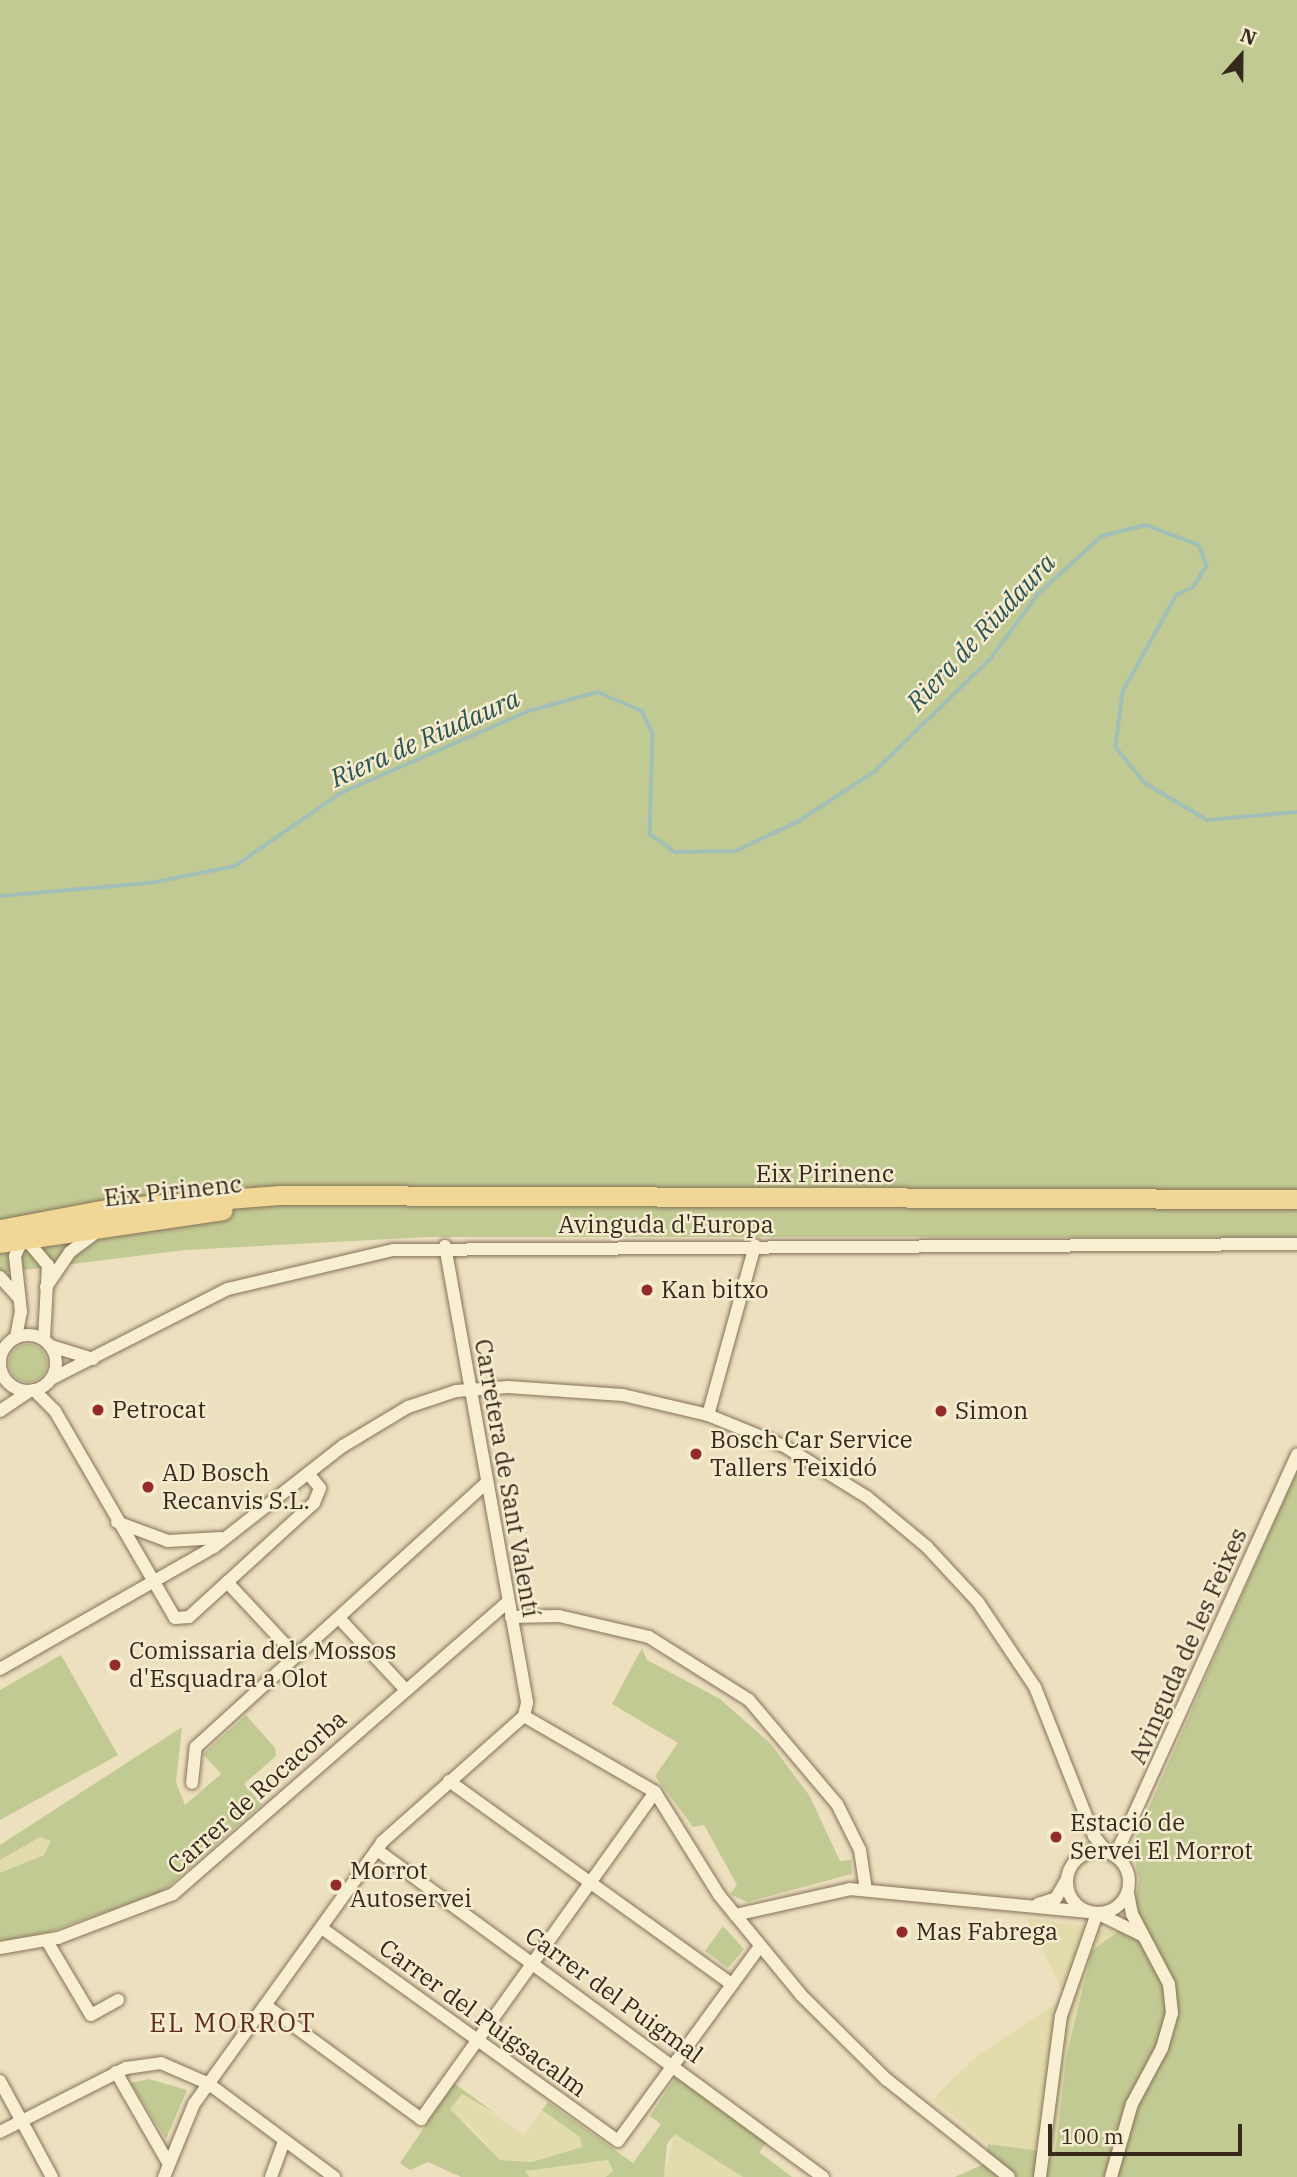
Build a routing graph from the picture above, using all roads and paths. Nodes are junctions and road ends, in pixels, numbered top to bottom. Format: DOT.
graph roads {
  1 [pos="354,1199"];
  2 [pos="1297,1199"];
  3 [pos="184,1200"];
  4 [pos="133,1220"];
  5 [pos="0,1229"];
  6 [pos="0,1237"];
  7 [pos="23,1237"];
  8 [pos="0,1243"];
  9 [pos="1261,1244"];
  10 [pos="1297,1244"];
  11 [pos="755,1245"];
  12 [pos="445,1246"];
  13 [pos="1297,1250"];
  14 [pos="0,1277"];
  15 [pos="44,1290"];
  16 [pos="18,1297"];
  17 [pos="16,1337"];
  18 [pos="47,1342"];
  19 [pos="2,1351"];
  20 [pos="94,1359"];
  21 [pos="50,1380"];
  22 [pos="471,1390"];
  23 [pos="32,1391"];
  24 [pos="0,1411"];
  25 [pos="55,1411"];
  26 [pos="708,1415"];
  27 [pos="1297,1454"];
  28 [pos="308,1473"];
  29 [pos="486,1483"];
  30 [pos="117,1521"];
  31 [pos="232,1534"];
  32 [pos="227,1582"];
  33 [pos="152,1584"];
  34 [pos="507,1603"];
  35 [pos="511,1617"];
  36 [pos="339,1618"];
  37 [pos="296,1656"];
  38 [pos="0,1669"];
  39 [pos="404,1688"];
  40 [pos="524,1716"];
  41 [pos="449,1781"];
  42 [pos="192,1783"];
  43 [pos="655,1792"];
  44 [pos="1085,1808"];
  45 [pos="377,1850"];
  46 [pos="1111,1854"];
  47 [pos="1079,1857"];
  48 [pos="1067,1879"];
  49 [pos="589,1882"];
  50 [pos="866,1889"];
  51 [pos="1128,1893"];
  52 [pos="1027,1905"];
  53 [pos="1094,1912"];
  54 [pos="735,1914"];
  55 [pos="323,1929"];
  56 [pos="1142,1935"];
  57 [pos="47,1941"];
  58 [pos="760,1946"];
  59 [pos="0,1948"];
  60 [pos="533,1961"];
  61 [pos="732,1984"];
  62 [pos="118,2000"];
  63 [pos="268,2007"];
  64 [pos="477,2040"];
  65 [pos="673,2065"];
  66 [pos="116,2072"];
  67 [pos="0,2081"];
  68 [pos="209,2084"];
  69 [pos="21,2120"];
  70 [pos="0,2132"];
  71 [pos="284,2142"];
  72 [pos="169,2164"];
  73 [pos="52,2177"];
  74 [pos="164,2177"];
  75 [pos="271,2177"];
  76 [pos="334,2177"];
  77 [pos="823,2177"];
  78 [pos="1009,2177"];
  79 [pos="1040,2177"];
  80 [pos="1111,2177"];
  1 -- 2 [label="main road, Eix Pirinenc"];
  1 -- 3 [label="main road, Eix Pirinenc"];
  1 -- 4 [label="main road, Eix Pirinenc"];
  3 -- 5 [label="main road, Eix Pirinenc"];
  3 -- 7 [label="street"];
  4 -- 7 [label="main road, Eix Pirinenc"];
  4 -- 15 [label="street"];
  6 -- 7 [label="street"];
  7 -- 8 [label="main road, Eix Pirinenc"];
  7 -- 15 [label="street"];
  7 -- 16 [label="street"];
  9 -- 10 [label="street, Avinguda d'Europa"];
  9 -- 11 [label="street, Avinguda d'Europa"];
  9 -- 13 [label="street, Avinguda d'Europa"];
  11 -- 12 [label="street, Avinguda d'Europa"];
  11 -- 26 [label="street"];
  12 -- 20 [label="street, Avinguda d'Europa"];
  12 -- 22 [label="street, Carretera de Sant Valentí"];
  14 -- 16 [label="street"];
  15 -- 18 [label="street"];
  16 -- 17 [label="street"];
  17 -- 18 [label="street"];
  17 -- 19 [label="street"];
  18 -- 20 [label="street"];
  18 -- 21 [label="street"];
  19 -- 23 [label="street"];
  20 -- 21 [label="street, Avinguda d'Europa"];
  21 -- 23 [label="street"];
  21 -- 25 [label="street"];
  22 -- 26 [label="street"];
  22 -- 28 [label="street"];
  22 -- 29 [label="street, Carretera de Sant Valentí"];
  23 -- 24 [label="street"];
  23 -- 25 [label="street"];
  25 -- 30 [label="street"];
  26 -- 44 [label="street"];
  27 -- 46 [label="street, Avinguda de les Feixes"];
  28 -- 31 [label="street"];
  28 -- 32 [label="street"];
  29 -- 34 [label="street, Carretera de Sant Valentí"];
  29 -- 36 [label="street"];
  30 -- 31 [label="street"];
  30 -- 33 [label="street"];
  31 -- 33 [label="street"];
  32 -- 33 [label="street"];
  32 -- 37 [label="street"];
  33 -- 38 [label="street"];
  34 -- 35 [label="street, Carretera de Sant Valentí"];
  34 -- 39 [label="street, Carrer de Rocacorba"];
  35 -- 40 [label="street, Carretera de Sant Valentí"];
  35 -- 50 [label="street"];
  36 -- 37 [label="street"];
  36 -- 39 [label="street"];
  37 -- 42 [label="street"];
  39 -- 57 [label="street, Carrer de Rocacorba"];
  40 -- 41 [label="street"];
  40 -- 43 [label="street"];
  41 -- 45 [label="street"];
  41 -- 49 [label="street"];
  43 -- 49 [label="street"];
  43 -- 54 [label="street"];
  44 -- 46 [label="street"];
  44 -- 47 [label="street"];
  45 -- 55 [label="street"];
  45 -- 60 [label="street, Carrer del Puigmal"];
  46 -- 47 [label="street"];
  46 -- 51 [label="street"];
  47 -- 48 [label="street"];
  48 -- 52 [label="street"];
  48 -- 53 [label="street"];
  49 -- 60 [label="street"];
  49 -- 61 [label="street"];
  50 -- 52 [label="street"];
  50 -- 54 [label="street"];
  51 -- 53 [label="street"];
  51 -- 56 [label="street"];
  52 -- 53 [label="street"];
  53 -- 56 [label="street"];
  53 -- 79 [label="street"];
  54 -- 58 [label="street"];
  55 -- 63 [label="street"];
  55 -- 64 [label="street, Carrer del Puigsacalm"];
  56 -- 80 [label="street"];
  57 -- 59 [label="street, Carrer de Rocacorba"];
  57 -- 62 [label="street"];
  58 -- 61 [label="street"];
  58 -- 78 [label="street"];
  60 -- 64 [label="street"];
  60 -- 65 [label="street, Carrer del Puigmal"];
  61 -- 65 [label="street"];
  63 -- 64 [label="street"];
  63 -- 68 [label="street"];
  64 -- 65 [label="street, Carrer del Puigsacalm"];
  65 -- 77 [label="street, Carrer del Puigmal"];
  66 -- 68 [label="street"];
  66 -- 69 [label="street"];
  66 -- 72 [label="street"];
  67 -- 69 [label="street"];
  68 -- 71 [label="street"];
  68 -- 72 [label="street"];
  69 -- 70 [label="street"];
  69 -- 73 [label="street"];
  71 -- 75 [label="street"];
  71 -- 76 [label="street"];
  72 -- 74 [label="street"];
}
